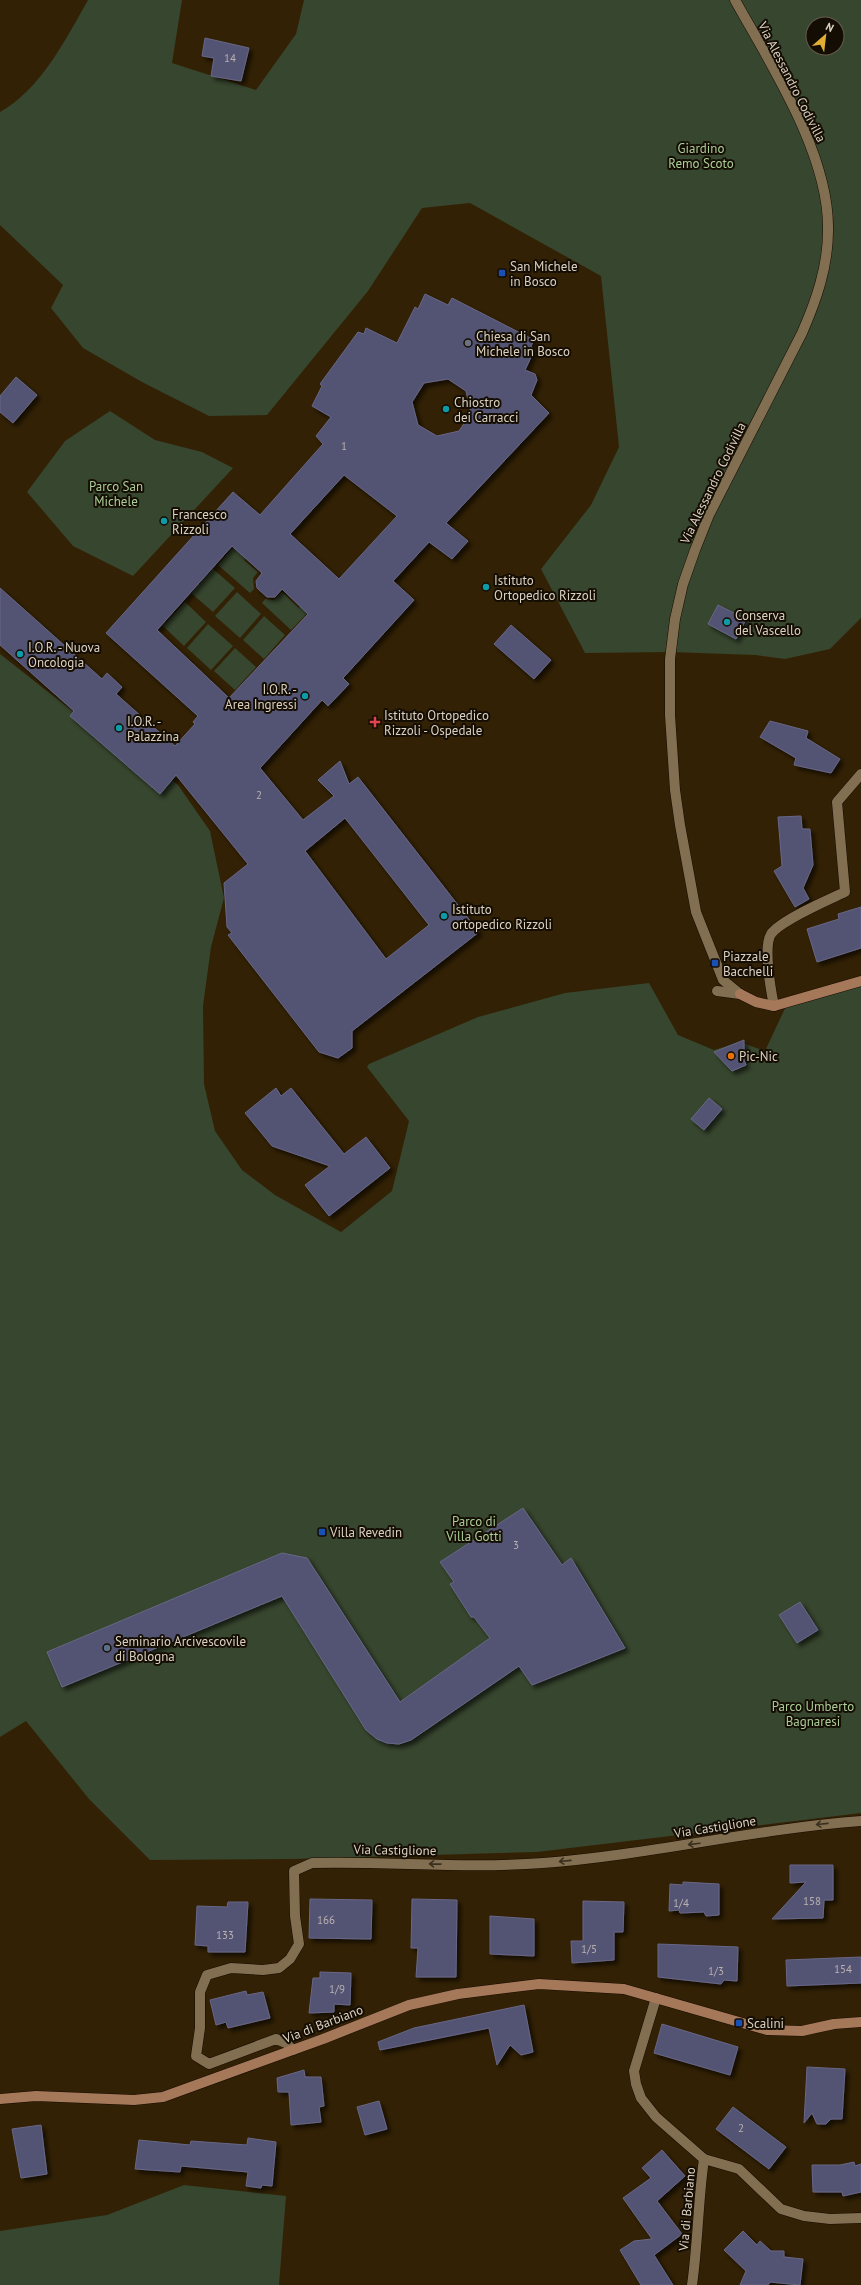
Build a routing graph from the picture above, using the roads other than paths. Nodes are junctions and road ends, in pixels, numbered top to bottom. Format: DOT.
graph roads {
  1 [pos="735,0"];
  2 [pos="861,774"];
  3 [pos="861,981"];
  4 [pos="717,991"];
  5 [pos="740,994"];
  6 [pos="774,1006"];
  7 [pos="861,1821"];
  8 [pos="656,1998"];
  9 [pos="861,2022"];
  10 [pos="293,2050"];
  11 [pos="0,2099"];
  12 [pos="704,2159"];
  13 [pos="861,2218"];
  14 [pos="692,2285"];
  1 -- 5 [label="street, Via Alessandro Codivilla"];
  2 -- 6 [label="street"];
  3 -- 6 [label="street"];
  4 -- 5 [label="street"];
  5 -- 6 [label="street"];
  7 -- 10 [label="street, Via Castiglione, one-way"];
  8 -- 9 [label="street, Via di Barbiano"];
  8 -- 10 [label="street, Via di Barbiano"];
  8 -- 12 [label="street, Via di Barbiano"];
  10 -- 11 [label="street, Via di Barbiano"];
  12 -- 13 [label="street"];
  12 -- 14 [label="street, Via di Barbiano"];
}
